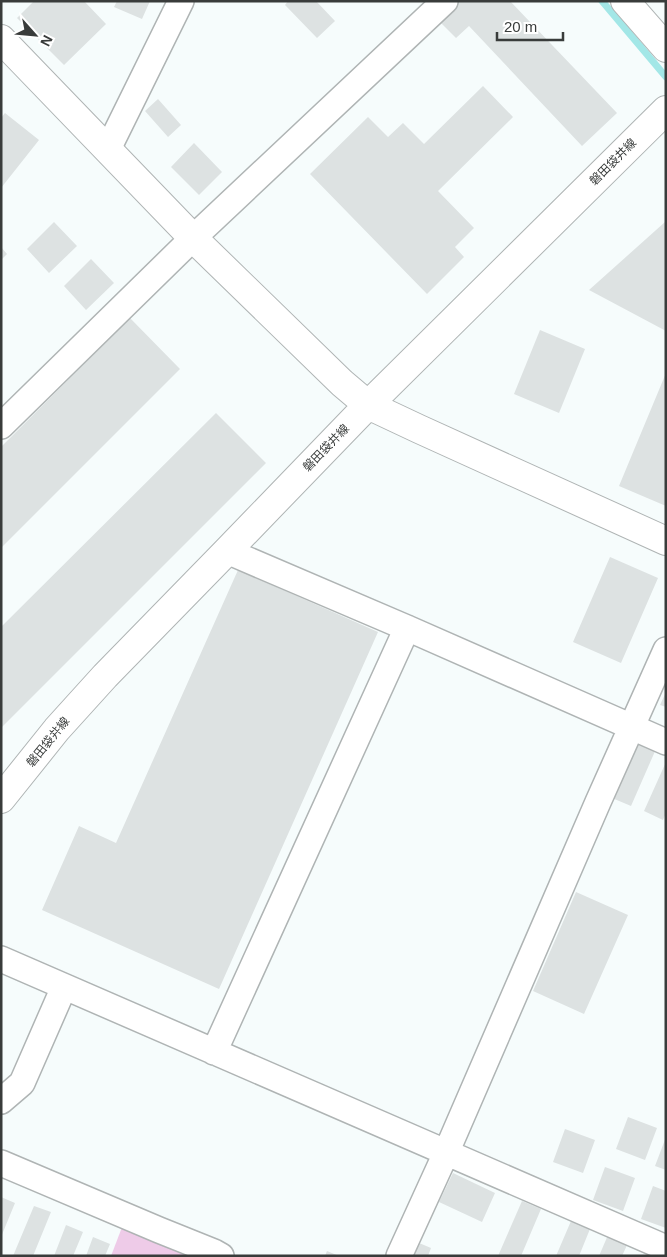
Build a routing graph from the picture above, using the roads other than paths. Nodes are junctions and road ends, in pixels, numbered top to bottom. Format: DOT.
graph roads {
  1 [pos="181,1"];
  2 [pos="445,1"];
  3 [pos="625,1"];
  4 [pos="1,38"];
  5 [pos="666,48"];
  6 [pos="666,110"];
  7 [pos="108,149"];
  8 [pos="193,238"];
  9 [pos="368,405"];
  10 [pos="1,426"];
  11 [pos="666,541"];
  12 [pos="227,551"];
  13 [pos="407,628"];
  14 [pos="666,650"];
  15 [pos="631,727"];
  16 [pos="666,742"];
  17 [pos="1,799"];
  18 [pos="1,959"];
  19 [pos="64,987"];
  20 [pos="214,1052"];
  21 [pos="1,1102"];
  22 [pos="446,1153"];
  23 [pos="1,1164"];
  24 [pos="666,1248"];
  25 [pos="221,1256"];
  26 [pos="399,1256"];
  1 -- 7 [label="street"];
  2 -- 8 [label="street"];
  3 -- 5 [label="main road"];
  4 -- 7 [label="main road"];
  6 -- 9 [label="main road, 磐田袋井線"];
  7 -- 8 [label="main road"];
  8 -- 9 [label="main road"];
  8 -- 10 [label="street"];
  9 -- 11 [label="main road"];
  9 -- 12 [label="main road, 磐田袋井線"];
  12 -- 13 [label="street"];
  12 -- 17 [label="main road, 磐田袋井線"];
  13 -- 15 [label="street"];
  13 -- 20 [label="street"];
  14 -- 15 [label="street"];
  15 -- 16 [label="street"];
  15 -- 22 [label="street"];
  18 -- 19 [label="street"];
  19 -- 20 [label="street"];
  19 -- 21 [label="street"];
  20 -- 22 [label="street"];
  22 -- 24 [label="street"];
  22 -- 26 [label="street"];
  23 -- 25 [label="street"];
}
